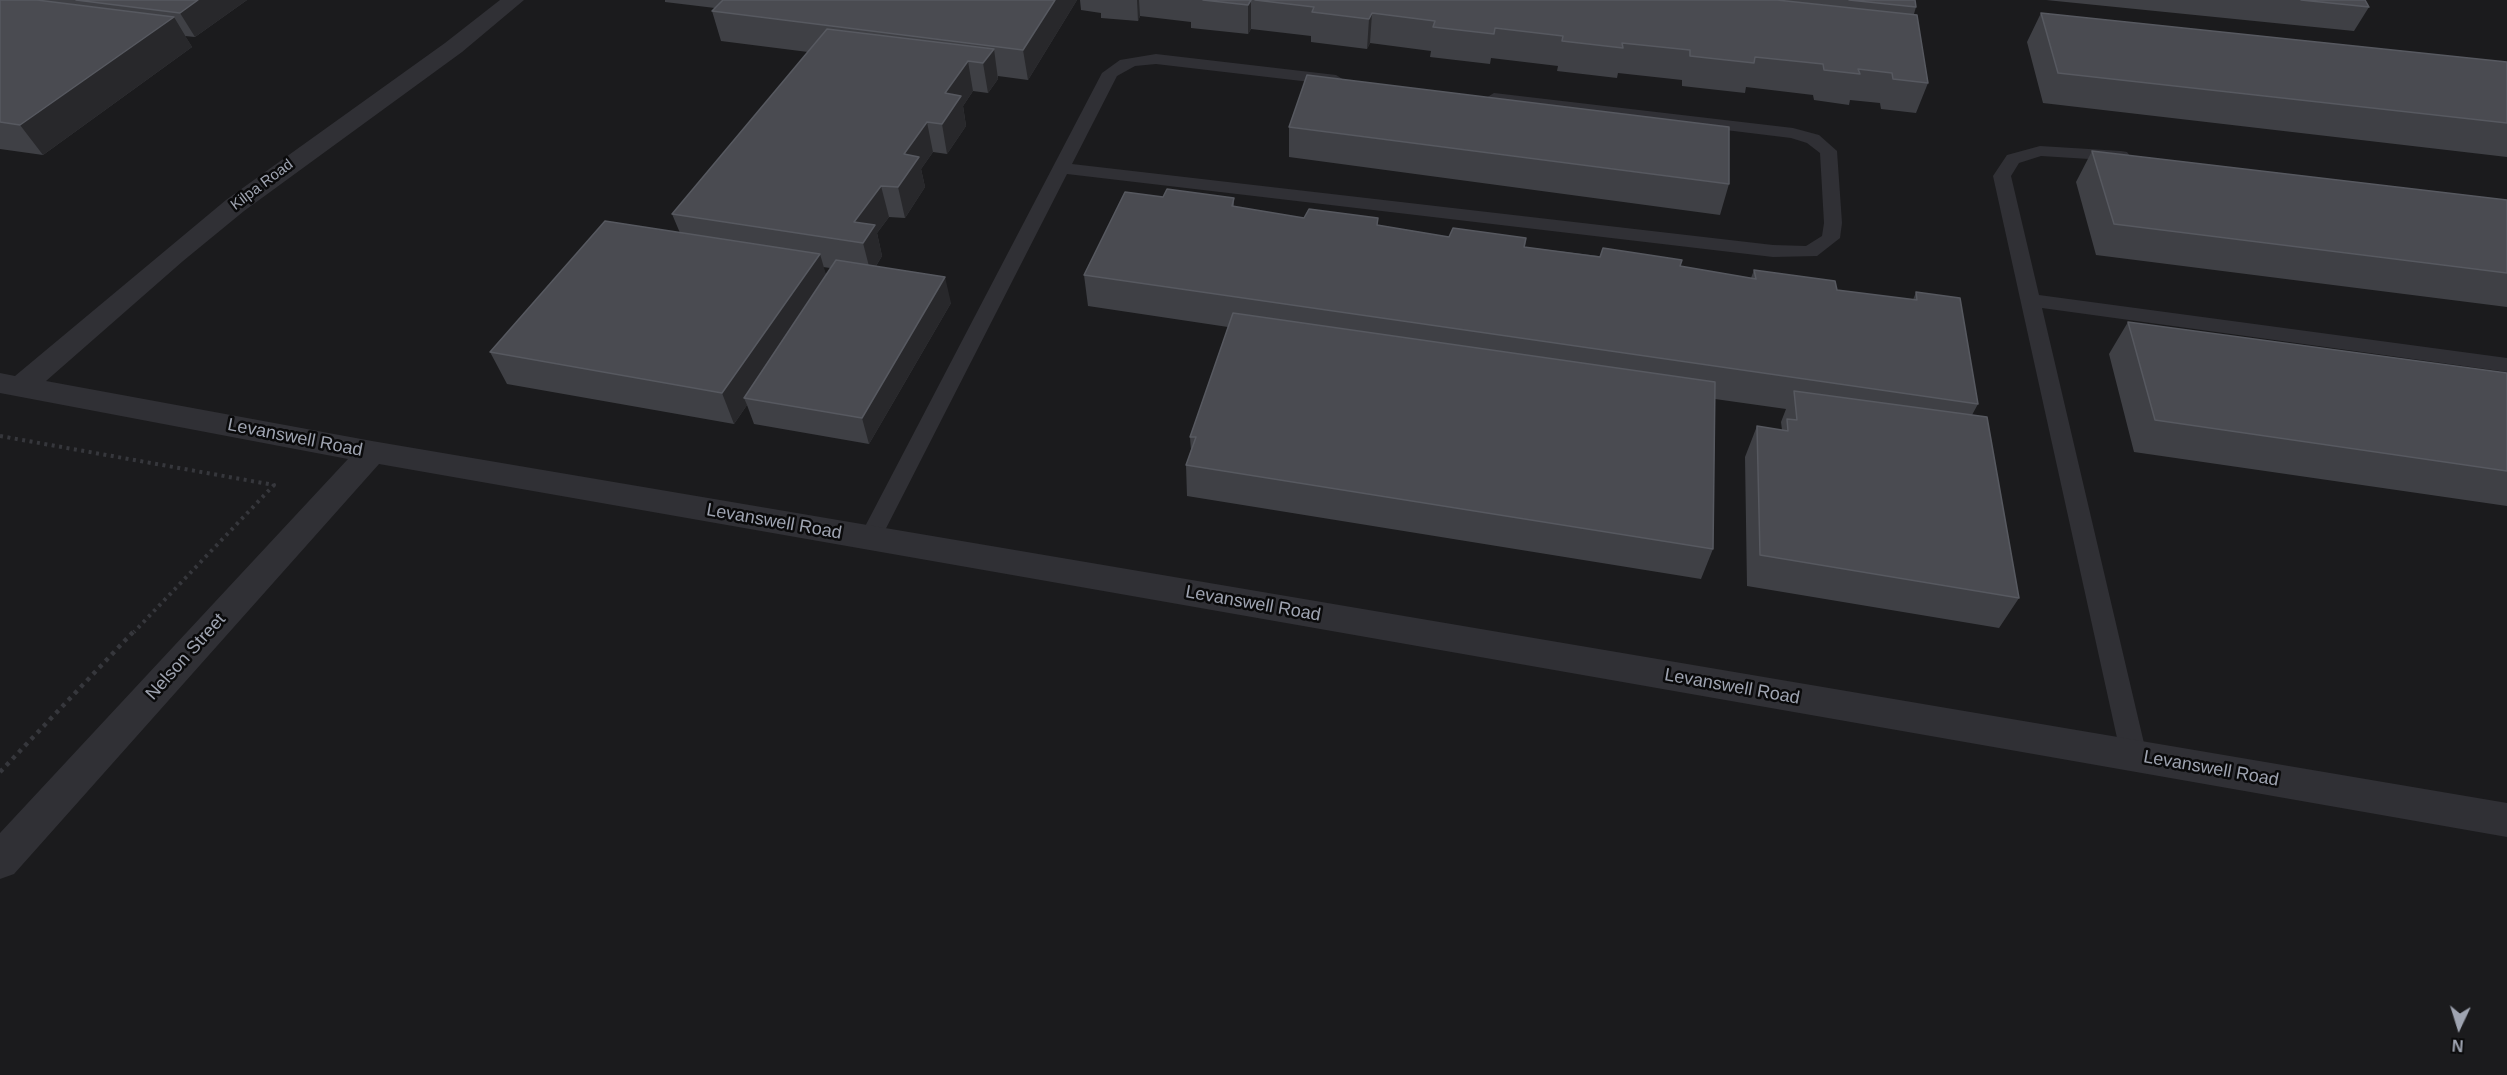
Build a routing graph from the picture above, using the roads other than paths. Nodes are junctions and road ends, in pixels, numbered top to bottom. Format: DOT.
graph roads {
  1 [pos="513,0"];
  2 [pos="1356,82"];
  3 [pos="1474,96"];
  4 [pos="2133,158"];
  5 [pos="1060,168"];
  6 [pos="2030,300"];
  7 [pos="2507,365"];
  8 [pos="11,385"];
  9 [pos="372,452"];
  10 [pos="870,538"];
  11 [pos="2134,756"];
  12 [pos="2507,820"];
  13 [pos="0,861"];
  1 -- 8 [label="street, Kilpa Road"];
  2 -- 5 [label="lane"];
  3 -- 5 [label="lane"];
  4 -- 6 [label="lane"];
  5 -- 10 [label="lane"];
  6 -- 7 [label="lane"];
  6 -- 11 [label="lane"];
  8 -- 9 [label="street, Levanswell Road"];
  9 -- 10 [label="street, Levanswell Road"];
  9 -- 13 [label="street, Nelson Street"];
  10 -- 11 [label="street, Levanswell Road"];
  11 -- 12 [label="street, Levanswell Road"];
}
